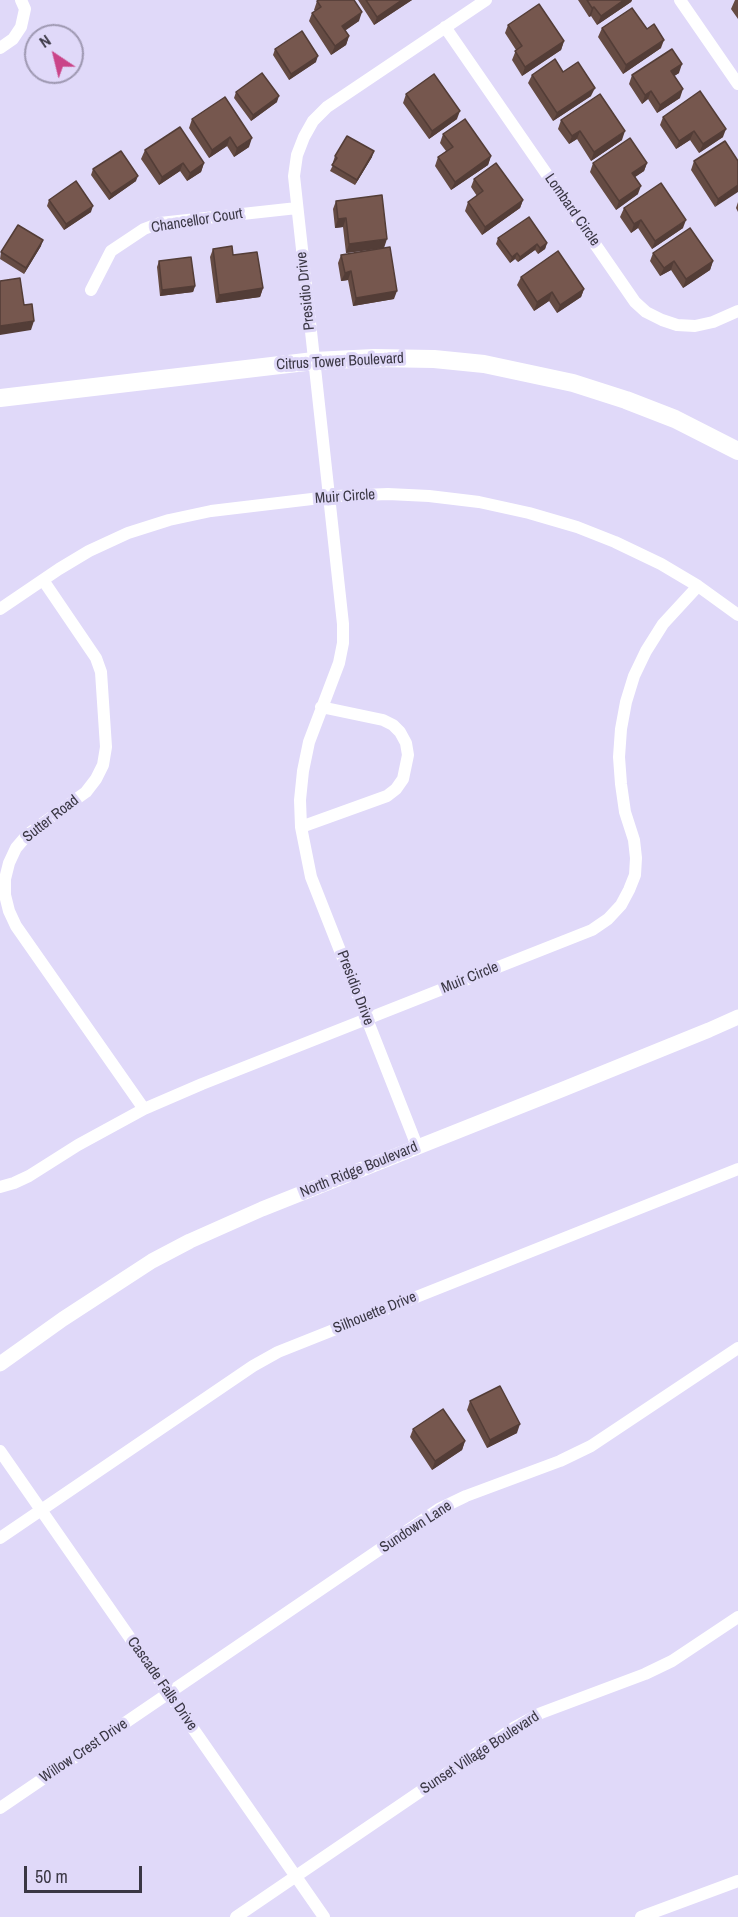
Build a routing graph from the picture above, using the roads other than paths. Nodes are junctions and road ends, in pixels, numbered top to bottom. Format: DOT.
graph roads {
  1 [pos="21,0"];
  2 [pos="486,0"];
  3 [pos="680,0"];
  4 [pos="445,27"];
  5 [pos="0,48"];
  6 [pos="738,84"];
  7 [pos="297,207"];
  8 [pos="91,290"];
  9 [pos="738,311"];
  10 [pos="314,361"];
  11 [pos="0,398"];
  12 [pos="738,451"];
  13 [pos="329,497"];
  14 [pos="43,580"];
  15 [pos="698,586"];
  16 [pos="0,609"];
  17 [pos="738,615"];
  18 [pos="321,707"];
  19 [pos="301,827"];
  20 [pos="738,1017"];
  21 [pos="367,1019"];
  22 [pos="144,1109"];
  23 [pos="417,1146"];
  24 [pos="738,1169"];
  25 [pos="0,1187"];
  26 [pos="738,1348"];
  27 [pos="0,1364"];
  28 [pos="0,1451"];
  29 [pos="41,1510"];
  30 [pos="0,1538"];
  31 [pos="738,1617"];
  32 [pos="168,1693"];
  33 [pos="0,1808"];
  34 [pos="295,1876"];
  35 [pos="738,1881"];
  36 [pos="236,1917"];
  37 [pos="324,1917"];
  38 [pos="641,1917"];
  1 -- 5 [label="street"];
  2 -- 4 [label="street, Presidio Drive"];
  3 -- 6 [label="street"];
  4 -- 7 [label="street, Presidio Drive"];
  4 -- 9 [label="street, Lombard Circle"];
  7 -- 8 [label="street, Chancellor Court"];
  7 -- 10 [label="street, Presidio Drive"];
  10 -- 11 [label="main road, Citrus Tower Boulevard"];
  10 -- 12 [label="main road, Citrus Tower Boulevard"];
  10 -- 13 [label="street, Presidio Drive"];
  13 -- 14 [label="street, Muir Circle"];
  13 -- 15 [label="street, Muir Circle"];
  13 -- 18 [label="street, Presidio Drive"];
  14 -- 16 [label="street, Muir Circle"];
  14 -- 22 [label="street, Sutter Road"];
  15 -- 17 [label="street, Muir Circle"];
  15 -- 21 [label="street, Muir Circle"];
  18 -- 19 [label="street, Presidio Drive"];
  18 -- 19 [label="street"];
  19 -- 21 [label="street, Presidio Drive"];
  20 -- 23 [label="street, North Ridge Boulevard"];
  21 -- 22 [label="street, Muir Circle"];
  21 -- 23 [label="street, Presidio Drive"];
  22 -- 25 [label="street, Muir Circle"];
  23 -- 27 [label="street, North Ridge Boulevard"];
  24 -- 29 [label="street, Silhouette Drive"];
  26 -- 32 [label="street, Sundown Lane"];
  28 -- 29 [label="street, Cascade Falls Drive"];
  29 -- 30 [label="street, Silhouette Drive"];
  29 -- 32 [label="street, Cascade Falls Drive"];
  31 -- 34 [label="street, Sunset Village Boulevard"];
  32 -- 33 [label="street, Willow Crest Drive"];
  32 -- 34 [label="street, Cascade Falls Drive"];
  34 -- 36 [label="street, Sunset Village Boulevard"];
  34 -- 37 [label="street, Cascade Falls Drive"];
  35 -- 38 [label="street"];
}
